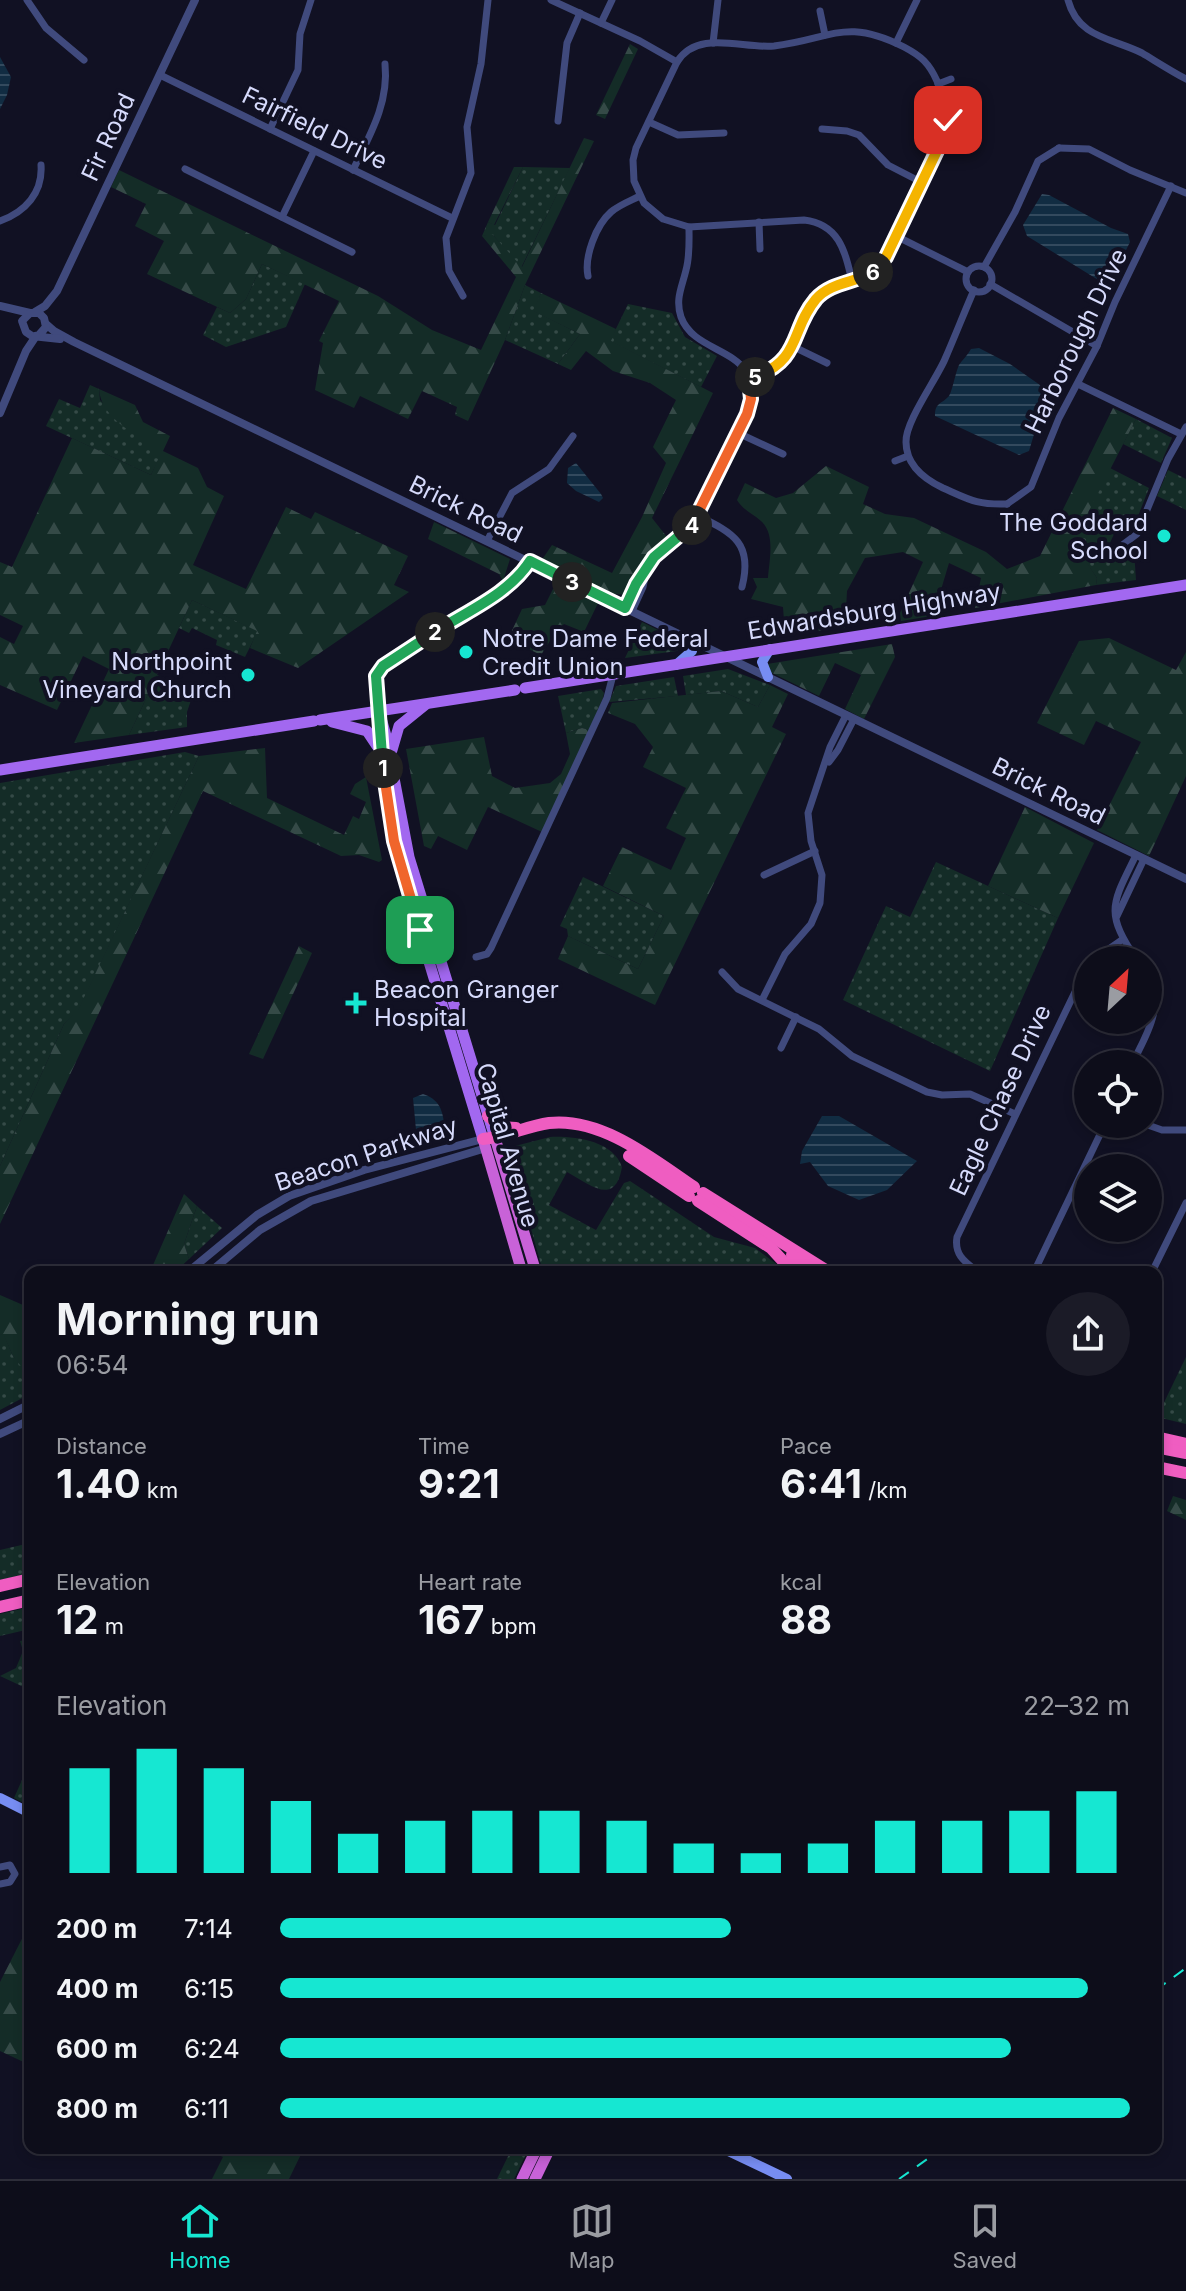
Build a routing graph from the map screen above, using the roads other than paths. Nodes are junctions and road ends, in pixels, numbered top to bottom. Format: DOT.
graph roads {
  1 [pos="27,0"];
  2 [pos="195,0"];
  3 [pos="311,0"];
  4 [pos="488,0"];
  5 [pos="551,0"];
  6 [pos="612,0"];
  7 [pos="718,0"];
  8 [pos="917,0"];
  9 [pos="1068,0"];
  10 [pos="820,11"];
  11 [pos="1071,12"];
  12 [pos="580,13"];
  13 [pos="1060,16"];
  14 [pos="601,23"];
  15 [pos="825,35"];
  16 [pos="713,43"];
  17 [pos="896,43"];
  18 [pos="84,60"];
  19 [pos="677,62"];
  20 [pos="385,64"];
  21 [pos="160,75"];
  22 [pos="951,79"];
  23 [pos="1186,79"];
  24 [pos="938,84"];
  25 [pos="558,121"];
  26 [pos="649,122"];
  27 [pos="270,129"];
  28 [pos="822,129"];
  29 [pos="724,133"];
  30 [pos="1054,138"];
  31 [pos="1059,148"];
  32 [pos="314,151"];
  33 [pos="41,165"];
  34 [pos="185,169"];
  35 [pos="353,170"];
  36 [pos="921,182"];
  37 [pos="1171,186"];
  38 [pos="1186,193"];
  39 [pos="640,196"];
  40 [pos="282,217"];
  41 [pos="452,218"];
  42 [pos="0,221"];
  43 [pos="759,222"];
  44 [pos="689,227"];
  45 [pos="896,236"];
  46 [pos="760,249"];
  47 [pos="352,252"];
  48 [pos="984,267"];
  49 [pos="968,272"];
  50 [pos="588,276"];
  51 [pos="852,281"];
  52 [pos="990,284"];
  53 [pos="974,290"];
  54 [pos="57,291"];
  55 [pos="463,296"];
  56 [pos="0,306"];
  57 [pos="33,312"];
  58 [pos="46,323"];
  59 [pos="23,328"];
  60 [pos="38,335"];
  61 [pos="74,342"];
  62 [pos="792,346"];
  63 [pos="1097,346"];
  64 [pos="827,363"];
  65 [pos="19,373"];
  66 [pos="749,379"];
  67 [pos="1078,384"];
  68 [pos="0,413"];
  69 [pos="1184,431"];
  70 [pos="738,433"];
  71 [pos="573,436"];
  72 [pos="783,454"];
  73 [pos="908,456"];
  74 [pos="895,461"];
  75 [pos="1007,504"];
  76 [pos="1010,515"];
  77 [pos="698,516"];
  78 [pos="487,541"];
  79 [pos="1121,546"];
  80 [pos="530,561"];
  81 [pos="1186,585"];
  82 [pos="742,587"];
  83 [pos="628,610"];
  84 [pos="687,638"];
  85 [pos="770,649"];
  86 [pos="726,656"];
  87 [pos="676,665"];
  88 [pos="613,675"];
  89 [pos="768,677"];
  90 [pos="427,704"];
  91 [pos="379,711"];
  92 [pos="850,717"];
  93 [pos="317,721"];
  94 [pos="386,759"];
  95 [pos="0,770"];
  96 [pos="815,851"];
  97 [pos="1140,857"];
  98 [pos="764,875"];
  99 [pos="1186,879"];
  100 [pos="1123,939"];
  101 [pos="1113,946"];
  102 [pos="1128,946"];
  103 [pos="476,957"];
  104 [pos="722,972"];
  105 [pos="1074,994"];
  106 [pos="762,1000"];
  107 [pos="796,1017"];
  108 [pos="781,1048"];
  109 [pos="1015,1114"];
  110 [pos="488,1116"];
  111 [pos="531,1127"];
  112 [pos="1162,1130"];
  113 [pos="1186,1130"];
  114 [pos="1098,1138"];
  115 [pos="490,1142"];
  116 [pos="696,1194"];
  117 [pos="1186,1203"];
  118 [pos="770,1242"];
  119 [pos="957,1252"];
  120 [pos="945,1253"];
  121 [pos="195,1266"];
  122 [pos="217,1266"];
  123 [pos="521,1266"];
  124 [pos="534,1266"];
  125 [pos="788,1266"];
  126 [pos="795,1266"];
  127 [pos="801,1266"];
  128 [pos="817,1266"];
  129 [pos="972,1266"];
  130 [pos="1037,1266"];
  131 [pos="1155,1266"];
  132 [pos="24,1407"];
  133 [pos="0,1419"];
  134 [pos="24,1423"];
  135 [pos="0,1434"];
  136 [pos="1162,1438"];
  137 [pos="1186,1444"];
  138 [pos="1162,1448"];
  139 [pos="1186,1453"];
  140 [pos="1162,1468"];
  141 [pos="1186,1473"];
  142 [pos="24,1580"];
  143 [pos="0,1586"];
  144 [pos="24,1601"];
  145 [pos="0,1607"];
  146 [pos="0,1798"];
  147 [pos="24,1810"];
  148 [pos="0,1867"];
  149 [pos="0,1884"];
  150 [pos="534,2154"];
  151 [pos="547,2154"];
  152 [pos="735,2154"];
  153 [pos="522,2179"];
  154 [pos="535,2179"];
  155 [pos="787,2179"];
  1 -- 18 [label="street"];
  2 -- 21 [label="street, Fir Road"];
  3 -- 27 [label="street"];
  4 -- 41 [label="street"];
  5 -- 12 [label="street"];
  6 -- 14 [label="street"];
  7 -- 16 [label="street"];
  8 -- 17 [label="street"];
  9 -- 11 [label="street"];
  10 -- 15 [label="street"];
  11 -- 13 [label="street"];
  11 -- 23 [label="street"];
  12 -- 14 [label="street"];
  12 -- 25 [label="street"];
  14 -- 19 [label="street"];
  15 -- 16 [label="street"];
  15 -- 17 [label="street"];
  16 -- 19 [label="street"];
  17 -- 24 [label="street"];
  19 -- 26 [label="street"];
  20 -- 35 [label="street"];
  21 -- 27 [label="street, Fairfield Drive"];
  21 -- 54 [label="street, Fir Road"];
  22 -- 24 [label="street"];
  24 -- 36 [label="street"];
  26 -- 29 [label="street"];
  26 -- 39 [label="street"];
  27 -- 32 [label="street, Fairfield Drive"];
  28 -- 36 [label="street"];
  30 -- 31 [label="street"];
  31 -- 37 [label="street"];
  31 -- 48 [label="street"];
  32 -- 35 [label="street, Fairfield Drive"];
  32 -- 40 [label="street"];
  33 -- 42 [label="street"];
  34 -- 40 [label="street"];
  35 -- 41 [label="street, Fairfield Drive"];
  36 -- 45 [label="street"];
  37 -- 38 [label="street"];
  37 -- 63 [label="street, Harborough Drive"];
  39 -- 44 [label="street"];
  39 -- 50 [label="street"];
  40 -- 47 [label="street"];
  41 -- 55 [label="street"];
  43 -- 44 [label="street"];
  43 -- 46 [label="street"];
  43 -- 51 [label="street"];
  44 -- 66 [label="street"];
  45 -- 49 [label="street"];
  45 -- 51 [label="street"];
  48 -- 49 [label="street"];
  48 -- 52 [label="street"];
  49 -- 53 [label="street"];
  51 -- 62 [label="street"];
  52 -- 53 [label="street"];
  52 -- 63 [label="street"];
  53 -- 73 [label="street"];
  54 -- 57 [label="street, Fir Road"];
  54 -- 58 [label="street, Fir Road"];
  56 -- 57 [label="street"];
  56 -- 59 [label="street"];
  57 -- 58 [label="street"];
  57 -- 59 [label="street"];
  58 -- 60 [label="street"];
  58 -- 61 [label="street, Brick Road"];
  59 -- 60 [label="street"];
  59 -- 65 [label="street"];
  60 -- 61 [label="street, Brick Road"];
  60 -- 65 [label="street"];
  61 -- 78 [label="street, Brick Road"];
  62 -- 64 [label="street"];
  62 -- 66 [label="street"];
  63 -- 67 [label="street, Harborough Drive"];
  65 -- 68 [label="street"];
  66 -- 70 [label="street"];
  67 -- 69 [label="street"];
  67 -- 75 [label="street, Harborough Drive"];
  69 -- 79 [label="street"];
  70 -- 72 [label="street"];
  70 -- 77 [label="street"];
  71 -- 78 [label="street"];
  73 -- 74 [label="street"];
  73 -- 75 [label="street"];
  75 -- 76 [label="street"];
  77 -- 82 [label="street"];
  77 -- 83 [label="street"];
  78 -- 80 [label="street, Brick Road"];
  80 -- 83 [label="street, Brick Road"];
  80 -- 91 [label="street"];
  81 -- 85 [label="main road, Edwardsburg Highway"];
  83 -- 84 [label="street, Brick Road"];
  84 -- 86 [label="street, Brick Road"];
  84 -- 87 [label="main road"];
  85 -- 86 [label="main road, Edwardsburg Highway"];
  85 -- 89 [label="main road"];
  86 -- 87 [label="main road, Edwardsburg Highway"];
  86 -- 89 [label="street, Brick Road"];
  87 -- 88 [label="main road, Edwardsburg Highway"];
  88 -- 90 [label="main road, Edwardsburg Highway"];
  88 -- 103 [label="street"];
  89 -- 92 [label="street, Brick Road"];
  90 -- 91 [label="main road, Edwardsburg Highway"];
  90 -- 94 [label="main road"];
  91 -- 93 [label="main road, Edwardsburg Highway"];
  91 -- 94 [label="main road, Capital Avenue"];
  92 -- 96 [label="street"];
  92 -- 97 [label="street, Brick Road"];
  93 -- 94 [label="main road"];
  93 -- 95 [label="main road, Edwardsburg Highway"];
  94 -- 110 [label="main road, Capital Avenue"];
  94 -- 115 [label="main road, Capital Avenue"];
  96 -- 98 [label="street"];
  96 -- 106 [label="street"];
  97 -- 99 [label="street, Brick Road"];
  97 -- 100 [label="street"];
  100 -- 101 [label="street"];
  100 -- 102 [label="street"];
  104 -- 106 [label="street"];
  105 -- 109 [label="street, Eagle Chase Drive"];
  106 -- 107 [label="street"];
  107 -- 108 [label="street"];
  107 -- 109 [label="street"];
  109 -- 119 [label="street, Eagle Chase Drive"];
  110 -- 111 [label="highway"];
  110 -- 115 [label="main road, Capital Avenue"];
  111 -- 115 [label="highway"];
  111 -- 116 [label="highway"];
  112 -- 113 [label="street"];
  114 -- 130 [label="street"];
  115 -- 116 [label="highway"];
  115 -- 121 [label="street, Beacon Parkway"];
  115 -- 122 [label="street, Beacon Parkway"];
  115 -- 123 [label="highway, Capital Avenue"];
  115 -- 124 [label="highway, Capital Avenue"];
  116 -- 118 [label="highway"];
  117 -- 131 [label="street"];
  118 -- 125 [label="highway"];
  118 -- 126 [label="highway"];
  118 -- 127 [label="highway"];
  118 -- 128 [label="highway"];
  119 -- 120 [label="street"];
  119 -- 129 [label="street"];
  132 -- 133 [label="street"];
  134 -- 135 [label="street"];
  136 -- 137 [label="highway"];
  138 -- 139 [label="highway"];
  140 -- 141 [label="highway"];
  142 -- 143 [label="highway"];
  144 -- 145 [label="highway"];
  146 -- 147 [label="main road"];
  148 -- 149 [label="street"];
  150 -- 153 [label="highway"];
  151 -- 154 [label="highway"];
  152 -- 155 [label="main road"];
}
